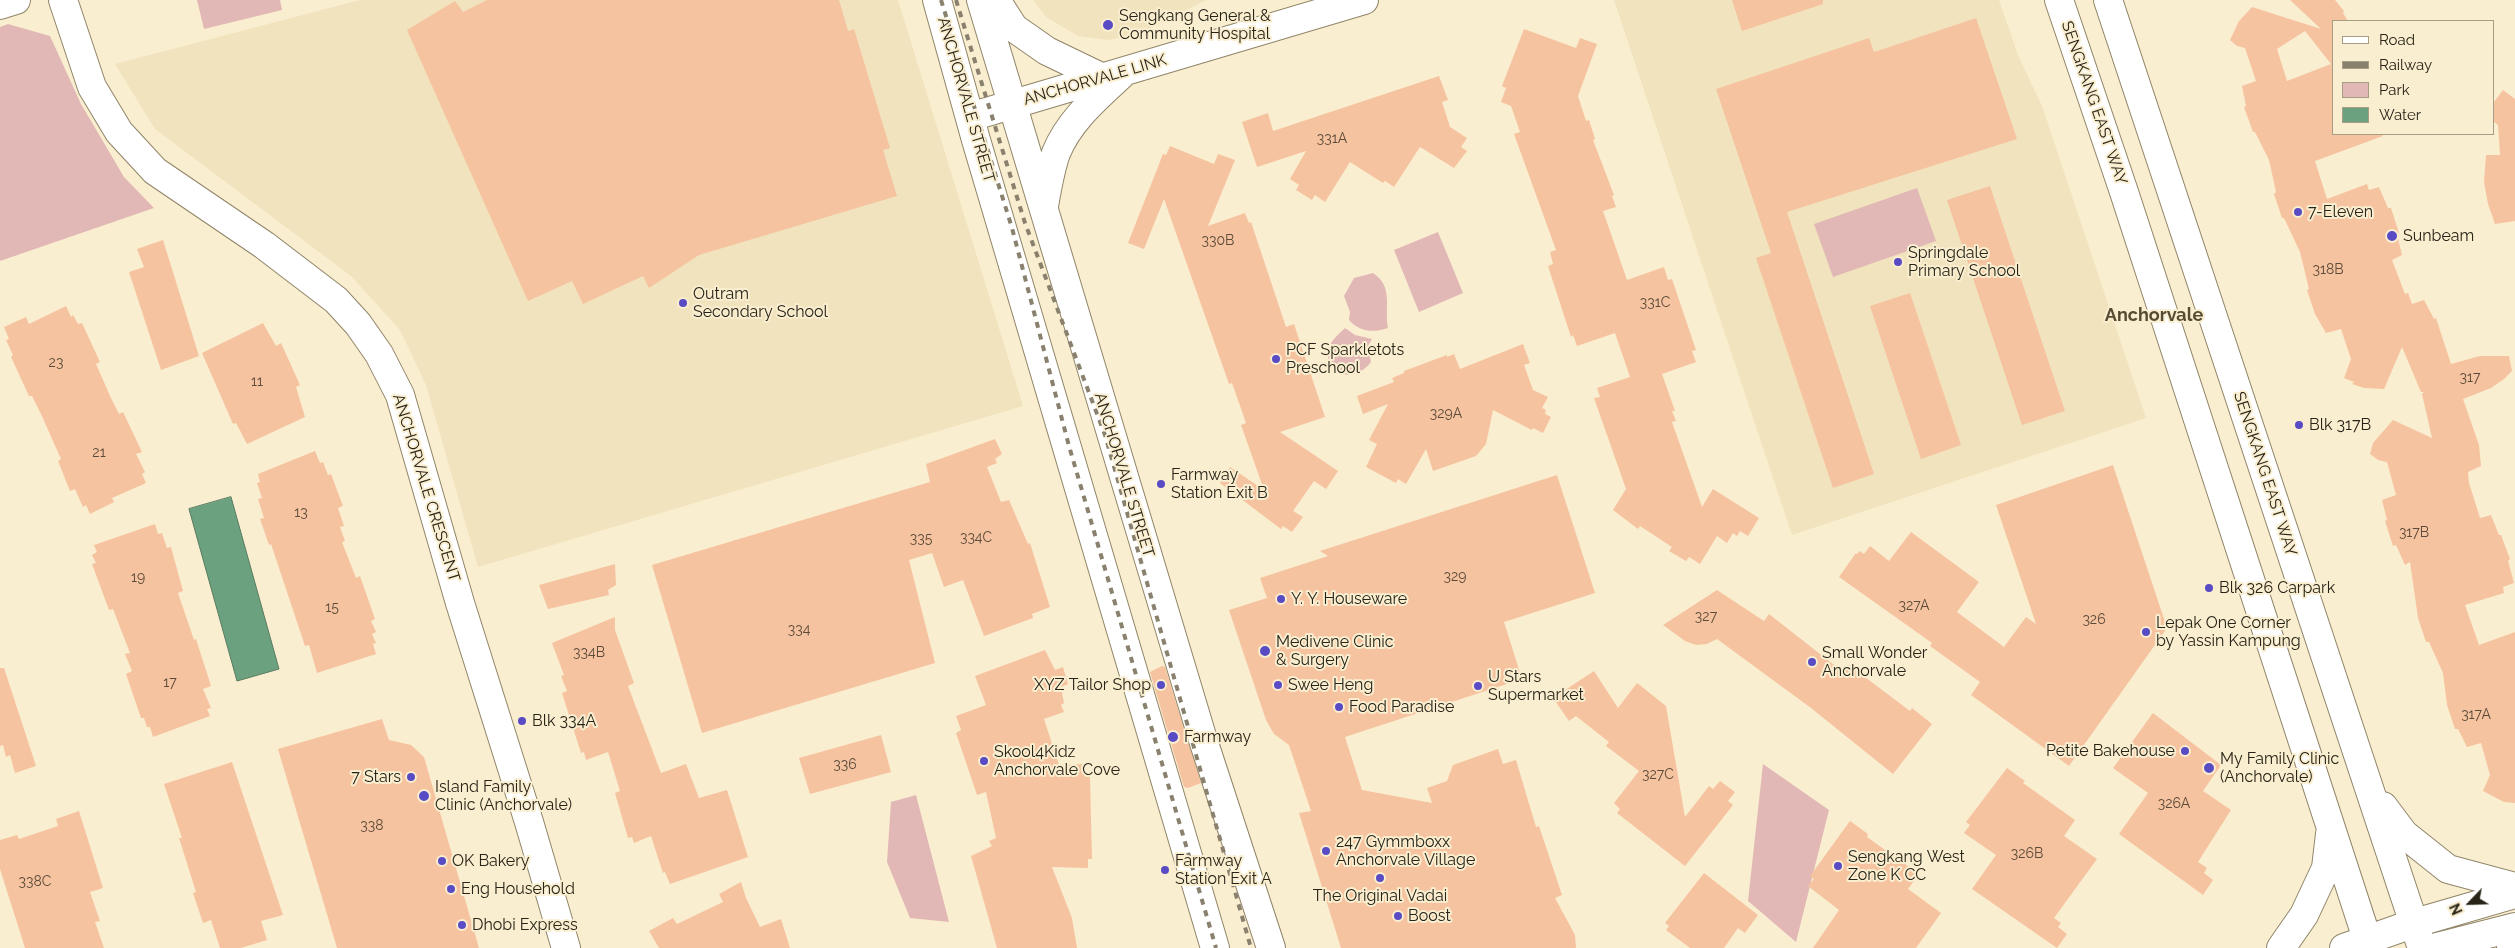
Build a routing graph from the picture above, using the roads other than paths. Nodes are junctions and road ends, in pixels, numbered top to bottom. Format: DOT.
graph roads {
  1 [pos="16,0"];
  2 [pos="63,0"];
  3 [pos="937,0"];
  4 [pos="981,0"];
  5 [pos="996,0"];
  6 [pos="1364,0"];
  7 [pos="2059,0"];
  8 [pos="2108,0"];
  9 [pos="0,5"];
  10 [pos="1113,75"];
  11 [pos="1011,104"];
  12 [pos="970,117"];
  13 [pos="1043,210"];
  14 [pos="2371,791"];
  15 [pos="2331,829"];
  16 [pos="2515,887"];
  17 [pos="2515,894"];
  18 [pos="2515,927"];
  19 [pos="2419,936"];
  20 [pos="2515,943"];
  21 [pos="2361,946"];
  22 [pos="566,948"];
  23 [pos="1216,948"];
  24 [pos="1271,948"];
  25 [pos="2281,948"];
  26 [pos="2433,948"];
  27 [pos="2511,948"];
  1 -- 9 [label="street"];
  2 -- 22 [label="street, ANCHORVALE CRESCENT"];
  3 -- 12 [label="street, ANCHORVALE STREET"];
  4 -- 11 [label="street, ANCHORVALE STREET"];
  5 -- 10 [label="street"];
  6 -- 10 [label="street, ANCHORVALE LINK"];
  7 -- 15 [label="street, SENGKANG EAST WAY"];
  8 -- 14 [label="street, SENGKANG EAST WAY"];
  10 -- 11 [label="street, ANCHORVALE LINK"];
  10 -- 13 [label="street"];
  11 -- 12 [label="street, ANCHORVALE LINK"];
  11 -- 13 [label="street, ANCHORVALE STREET"];
  12 -- 23 [label="street, ANCHORVALE STREET"];
  13 -- 24 [label="street, ANCHORVALE STREET"];
  14 -- 16 [label="street"];
  14 -- 19 [label="street, SENGKANG EAST WAY"];
  15 -- 21 [label="street, SENGKANG EAST WAY"];
  15 -- 25 [label="street"];
  17 -- 19 [label="street"];
  18 -- 26 [label="street"];
  19 -- 21 [label="street"];
  20 -- 27 [label="street"];
}
